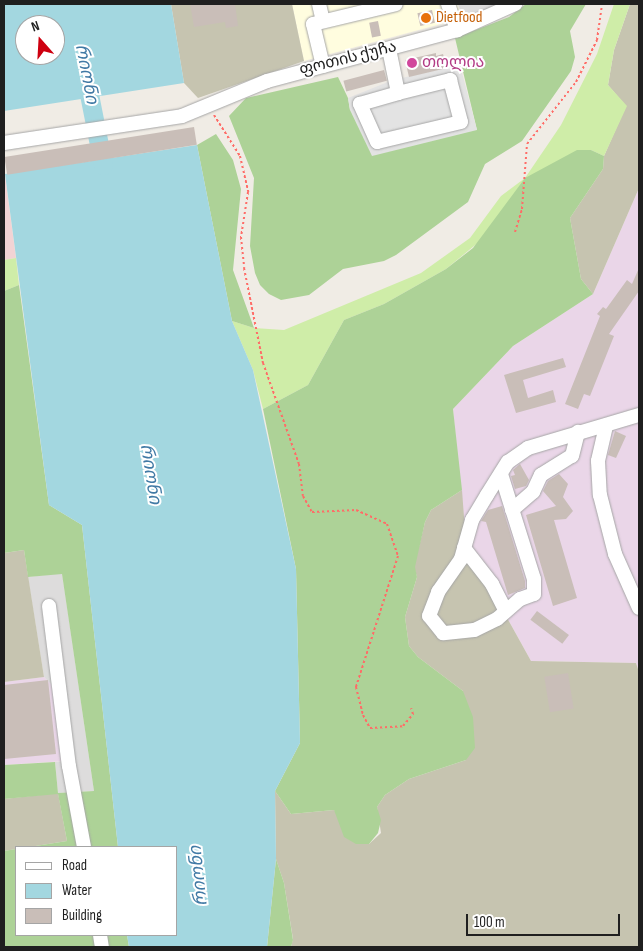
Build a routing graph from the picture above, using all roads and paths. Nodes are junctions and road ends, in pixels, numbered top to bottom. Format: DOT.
graph roads {
  1 [pos="319,4"];
  2 [pos="396,4"];
  3 [pos="448,4"];
  4 [pos="515,4"];
  5 [pos="602,4"];
  6 [pos="323,22"];
  7 [pos="456,30"];
  8 [pos="389,50"];
  9 [pos="323,66"];
  10 [pos="398,94"];
  11 [pos="202,107"];
  12 [pos="4,143"];
  13 [pos="515,232"];
  14 [pos="639,415"];
  15 [pos="606,426"];
  16 [pos="578,432"];
  17 [pos="501,474"];
  18 [pos="512,510"];
  19 [pos="464,548"];
  20 [pos="49,606"];
  21 [pos="639,608"];
  22 [pos="506,612"];
  23 [pos="411,708"];
  24 [pos="84,846"];
  1 -- 6 [label="street"];
  2 -- 6 [label="street"];
  3 -- 7 [label="street"];
  4 -- 7 [label="street, ფოთის ქუჩა"];
  5 -- 13 [label="path"];
  6 -- 9 [label="street"];
  7 -- 8 [label="street, ფოთის ქუჩა"];
  8 -- 9 [label="street, ფოთის ქუჩა"];
  8 -- 10 [label="street"];
  9 -- 11 [label="street, ფოთის ქუჩა"];
  10 -- 10 [label="street"];
  11 -- 12 [label="street, ფოთის ქუჩა"];
  11 -- 23 [label="path"];
  14 -- 15 [label="street"];
  15 -- 16 [label="street"];
  15 -- 21 [label="street"];
  16 -- 17 [label="street"];
  16 -- 18 [label="street"];
  17 -- 18 [label="street"];
  17 -- 19 [label="street"];
  18 -- 22 [label="street"];
  19 -- 22 [label="street"];
  19 -- 22 [label="street"];
  20 -- 24 [label="street"];
}
